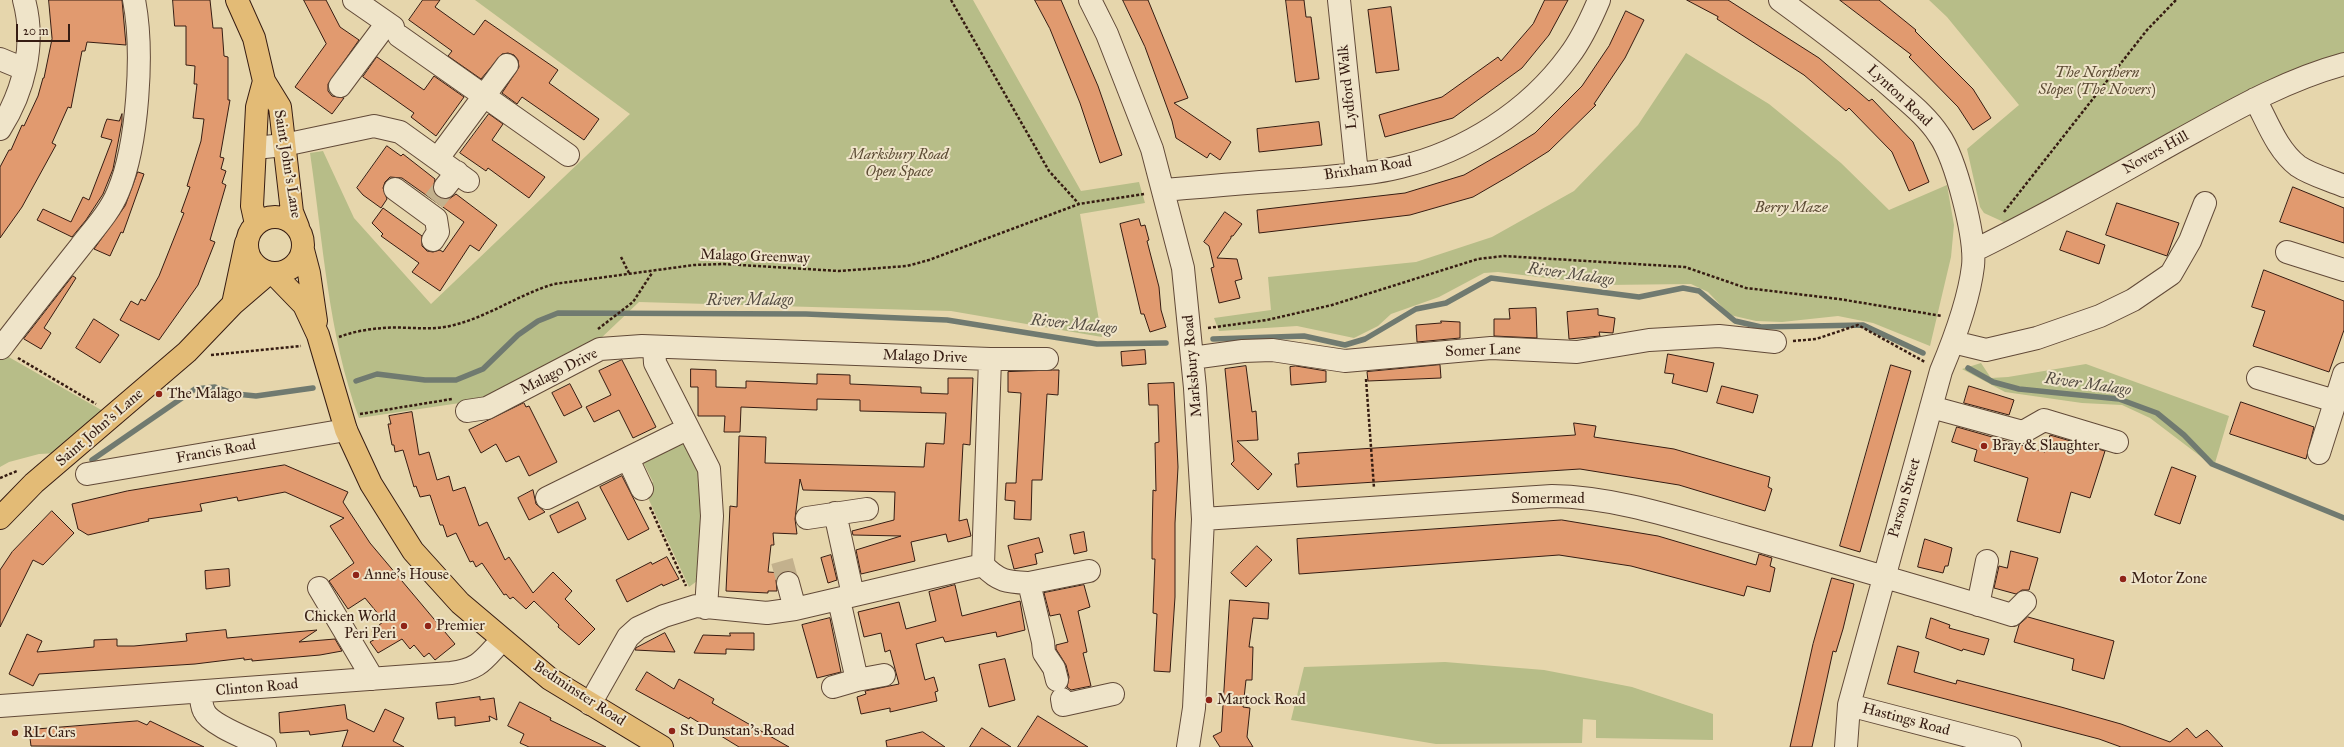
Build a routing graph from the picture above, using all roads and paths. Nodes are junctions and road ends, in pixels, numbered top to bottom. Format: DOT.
graph roads {
  1 [pos="24,0"];
  2 [pos="134,0"];
  3 [pos="237,0"];
  4 [pos="354,0"];
  5 [pos="951,0"];
  6 [pos="1090,0"];
  7 [pos="1339,0"];
  8 [pos="1599,0"];
  9 [pos="1780,0"];
  10 [pos="2176,0"];
  11 [pos="393,29"];
  12 [pos="0,59"];
  13 [pos="2344,64"];
  14 [pos="507,65"];
  15 [pos="24,69"];
  16 [pos="264,81"];
  17 [pos="340,86"];
  18 [pos="2255,99"];
  19 [pos="478,104"];
  20 [pos="0,129"];
  21 [pos="284,145"];
  22 [pos="255,148"];
  23 [pos="568,155"];
  24 [pos="438,158"];
  25 [pos="1357,174"];
  26 [pos="2344,186"];
  27 [pos="395,189"];
  28 [pos="1164,190"];
  29 [pos="446,191"];
  30 [pos="2205,203"];
  31 [pos="1079,204"];
  32 [pos="2003,213"];
  33 [pos="298,227"];
  34 [pos="252,232"];
  35 [pos="433,240"];
  36 [pos="303,250"];
  37 [pos="1973,251"];
  38 [pos="2287,252"];
  39 [pos="621,258"];
  40 [pos="2344,270"];
  41 [pos="652,272"];
  42 [pos="272,273"];
  43 [pos="630,273"];
  44 [pos="233,304"];
  45 [pos="1959,321"];
  46 [pos="597,330"];
  47 [pos="319,339"];
  48 [pos="1775,342"];
  49 [pos="1953,342"];
  50 [pos="1191,344"];
  51 [pos="654,347"];
  52 [pos="1,348"];
  53 [pos="187,352"];
  54 [pos="990,359"];
  55 [pos="1047,359"];
  56 [pos="1365,359"];
  57 [pos="1941,371"];
  58 [pos="2344,374"];
  59 [pos="2258,378"];
  60 [pos="2335,401"];
  61 [pos="462,404"];
  62 [pos="98,405"];
  63 [pos="1931,407"];
  64 [pos="343,423"];
  65 [pos="687,429"];
  66 [pos="2117,442"];
  67 [pos="2318,453"];
  68 [pos="628,459"];
  69 [pos="86,474"];
  70 [pos="642,489"];
  71 [pos="547,498"];
  72 [pos="1375,507"];
  73 [pos="867,509"];
  74 [pos="835,513"];
  75 [pos="0,518"];
  76 [pos="807,518"];
  77 [pos="1203,519"];
  78 [pos="1986,562"];
  79 [pos="983,565"];
  80 [pos="1089,571"];
  81 [pos="1883,576"];
  82 [pos="1029,583"];
  83 [pos="788,584"];
  84 [pos="319,588"];
  85 [pos="846,597"];
  86 [pos="2025,602"];
  87 [pos="1978,605"];
  88 [pos="701,607"];
  89 [pos="795,609"];
  90 [pos="502,640"];
  91 [pos="884,675"];
  92 [pos="373,679"];
  93 [pos="857,680"];
  94 [pos="833,686"];
  95 [pos="201,692"];
  96 [pos="1113,694"];
  97 [pos="590,704"];
  98 [pos="1849,705"];
  99 [pos="0,706"];
  100 [pos="265,747"];
  101 [pos="662,747"];
  102 [pos="1188,747"];
  103 [pos="1846,747"];
  104 [pos="2010,747"];
  1 -- 15 [label="street"];
  2 -- 52 [label="street"];
  3 -- 16 [label="main road, Saint John's Lane"];
  4 -- 11 [label="street"];
  5 -- 31 [label="path"];
  6 -- 28 [label="street, Marksbury Road"];
  7 -- 25 [label="street, Lydford Walk"];
  8 -- 25 [label="street, Brixham Road"];
  9 -- 37 [label="street, Lynton Road"];
  10 -- 32 [label="path"];
  11 -- 17 [label="street"];
  11 -- 19 [label="street"];
  12 -- 15 [label="street"];
  13 -- 18 [label="street, Novers Hill"];
  14 -- 19 [label="street"];
  15 -- 20 [label="street"];
  16 -- 21 [label="main road, Saint John's Lane"];
  16 -- 22 [label="main road, Saint John's Lane"];
  18 -- 26 [label="street"];
  18 -- 37 [label="street, Novers Hill"];
  19 -- 23 [label="street"];
  19 -- 24 [label="street"];
  21 -- 22 [label="street"];
  21 -- 24 [label="street"];
  21 -- 33 [label="main road, Saint John's Lane"];
  22 -- 34 [label="main road, Saint John's Lane"];
  24 -- 29 [label="street"];
  25 -- 28 [label="street, Brixham Road"];
  27 -- 29 [label="street"];
  28 -- 31 [label="path, Malago Greenway"];
  28 -- 50 [label="street, Marksbury Road"];
  29 -- 35 [label="street"];
  30 -- 49 [label="street"];
  31 -- 41 [label="path, Malago Greenway"];
  33 -- 34 [label="main road"];
  33 -- 36 [label="main road"];
  34 -- 42 [label="main road"];
  34 -- 44 [label="main road, Saint John's Lane"];
  36 -- 42 [label="main road"];
  36 -- 47 [label="main road, Bedminster Road"];
  37 -- 45 [label="street, Parson Street"];
  38 -- 40 [label="street"];
  39 -- 43 [label="path"];
  41 -- 43 [label="path, Malago Greenway"];
  41 -- 46 [label="path"];
  42 -- 44 [label="main road, Saint John's Lane"];
  42 -- 47 [label="main road, Bedminster Road"];
  43 -- 47 [label="path, Malago Greenway"];
  44 -- 53 [label="main road, Saint John's Lane"];
  45 -- 49 [label="street, Parson Street"];
  45 -- 50 [label="path"];
  47 -- 53 [label="path, Malago Greenway"];
  47 -- 64 [label="main road, Bedminster Road"];
  48 -- 56 [label="street, Somer Lane"];
  48 -- 57 [label="path"];
  49 -- 57 [label="street, Parson Street"];
  50 -- 56 [label="street, Somer Lane"];
  50 -- 77 [label="street, Marksbury Road"];
  51 -- 54 [label="street, Malago Drive"];
  51 -- 61 [label="street, Malago Drive"];
  51 -- 65 [label="street"];
  52 -- 62 [label="path"];
  53 -- 75 [label="main road, Saint John's Lane"];
  54 -- 55 [label="street, Malago Drive"];
  54 -- 79 [label="street"];
  56 -- 72 [label="path"];
  57 -- 63 [label="street, Parson Street"];
  58 -- 60 [label="street"];
  59 -- 60 [label="street"];
  60 -- 67 [label="street"];
  61 -- 64 [label="path"];
  63 -- 66 [label="street"];
  63 -- 81 [label="street, Parson Street"];
  64 -- 69 [label="street, Francis Road"];
  64 -- 90 [label="main road, Bedminster Road"];
  65 -- 68 [label="street"];
  65 -- 88 [label="street"];
  68 -- 70 [label="street"];
  68 -- 71 [label="street"];
  70 -- 88 [label="path"];
  72 -- 77 [label="street, Somermead"];
  72 -- 81 [label="street, Somermead"];
  73 -- 74 [label="street"];
  74 -- 76 [label="street"];
  74 -- 85 [label="street"];
  77 -- 102 [label="street, Marksbury Road"];
  78 -- 87 [label="street"];
  79 -- 82 [label="street"];
  79 -- 85 [label="street"];
  80 -- 82 [label="street"];
  81 -- 87 [label="street, Somermead"];
  81 -- 98 [label="street, Parson Street"];
  82 -- 96 [label="street"];
  83 -- 89 [label="street"];
  84 -- 92 [label="street"];
  85 -- 89 [label="street"];
  85 -- 93 [label="street"];
  86 -- 87 [label="street, Somermead"];
  88 -- 89 [label="street"];
  88 -- 97 [label="street"];
  90 -- 92 [label="street, Clinton Road"];
  90 -- 97 [label="main road, Bedminster Road"];
  91 -- 93 [label="street"];
  92 -- 95 [label="street, Clinton Road"];
  93 -- 94 [label="street"];
  95 -- 99 [label="street, Clinton Road"];
  95 -- 100 [label="street"];
  97 -- 101 [label="main road, Bedminster Road"];
  98 -- 103 [label="street, Parson Street"];
  98 -- 104 [label="street, Hastings Road"];
}
